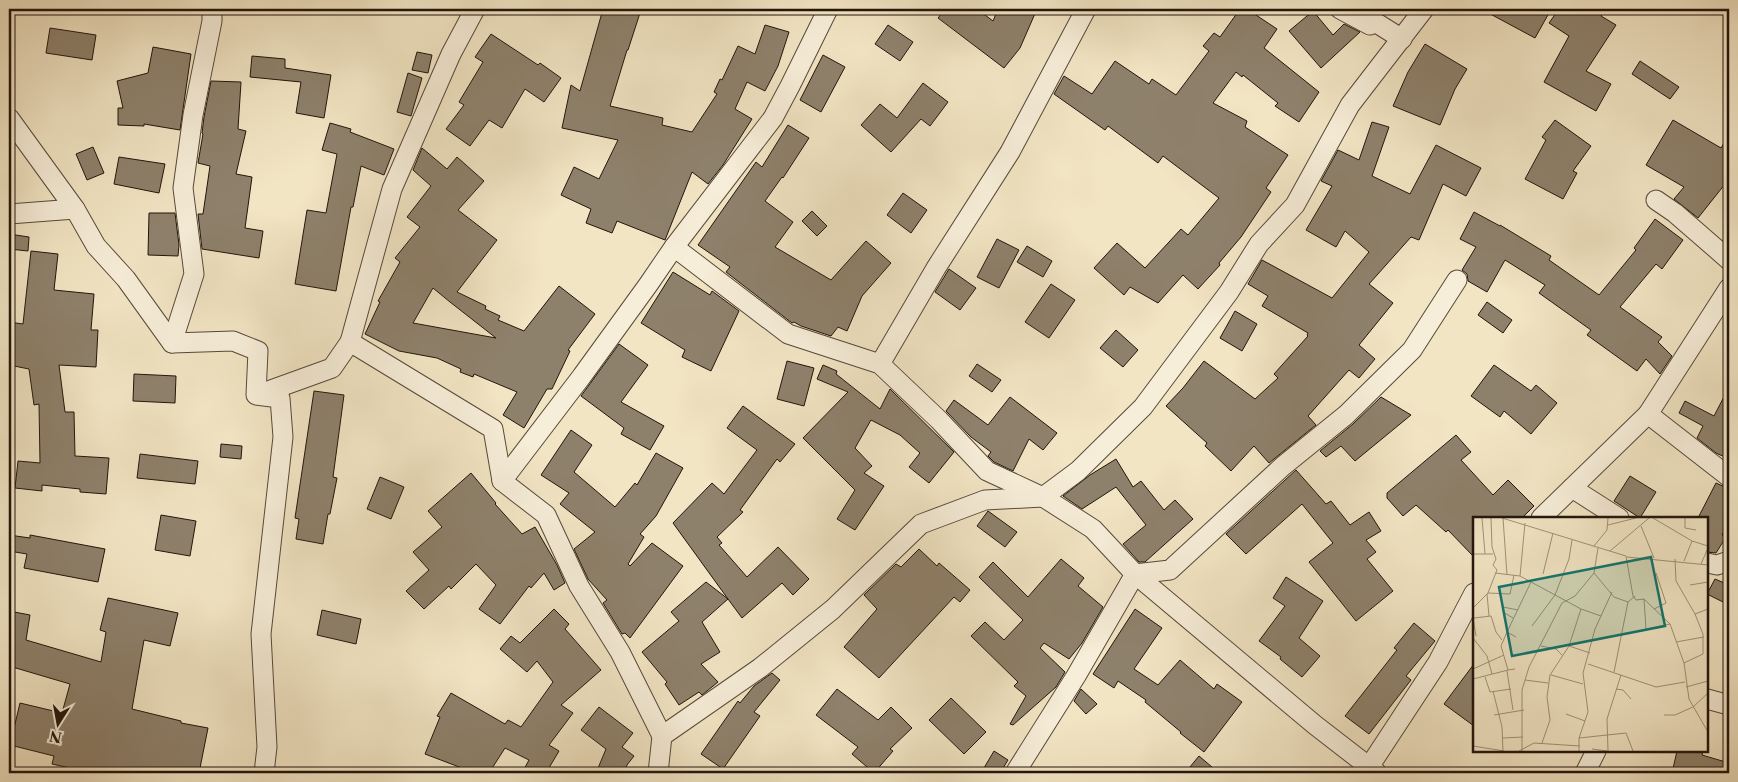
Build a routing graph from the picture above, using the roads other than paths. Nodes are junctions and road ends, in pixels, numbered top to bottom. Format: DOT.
graph roads {
  1 [pos="212,9"];
  2 [pos="475,9"];
  3 [pos="828,9"];
  4 [pos="1086,9"];
  5 [pos="1340,9"];
  6 [pos="1424,9"];
  7 [pos="1402,39"];
  8 [pos="9,118"];
  9 [pos="1656,200"];
  10 [pos="75,210"];
  11 [pos="9,214"];
  12 [pos="674,247"];
  13 [pos="1729,260"];
  14 [pos="1457,280"];
  15 [pos="1729,288"];
  16 [pos="350,342"];
  17 [pos="172,343"];
  18 [pos="880,364"];
  19 [pos="256,395"];
  20 [pos="1648,414"];
  21 [pos="1729,477"];
  22 [pos="502,481"];
  23 [pos="1572,488"];
  24 [pos="1043,497"];
  25 [pos="1542,517"];
  26 [pos="1617,517"];
  27 [pos="1729,561"];
  28 [pos="1708,563"];
  29 [pos="1134,574"];
  30 [pos="1473,595"];
  31 [pos="1708,699"];
  32 [pos="1729,705"];
  33 [pos="662,736"];
  34 [pos="1596,752"];
  35 [pos="1373,770"];
  36 [pos="264,773"];
  37 [pos="658,773"];
  38 [pos="1015,773"];
  39 [pos="1585,773"];
  1 -- 17 [label="street"];
  2 -- 16 [label="street"];
  3 -- 12 [label="street"];
  4 -- 18 [label="street"];
  5 -- 7 [label="street"];
  6 -- 7 [label="street"];
  7 -- 24 [label="street"];
  8 -- 10 [label="street"];
  9 -- 13 [label="street"];
  10 -- 11 [label="street"];
  10 -- 17 [label="street"];
  12 -- 18 [label="street"];
  12 -- 22 [label="street"];
  14 -- 29 [label="street"];
  15 -- 20 [label="street"];
  16 -- 19 [label="street"];
  16 -- 22 [label="street"];
  17 -- 19 [label="street"];
  18 -- 24 [label="street"];
  19 -- 36 [label="street"];
  20 -- 21 [label="street"];
  20 -- 23 [label="street"];
  22 -- 33 [label="street"];
  23 -- 25 [label="street"];
  23 -- 26 [label="street"];
  24 -- 29 [label="street"];
  24 -- 33 [label="street"];
  27 -- 28 [label="street"];
  29 -- 35 [label="street"];
  29 -- 38 [label="street"];
  30 -- 35 [label="street"];
  31 -- 32 [label="street"];
  33 -- 37 [label="street"];
  34 -- 39 [label="street"];
}
